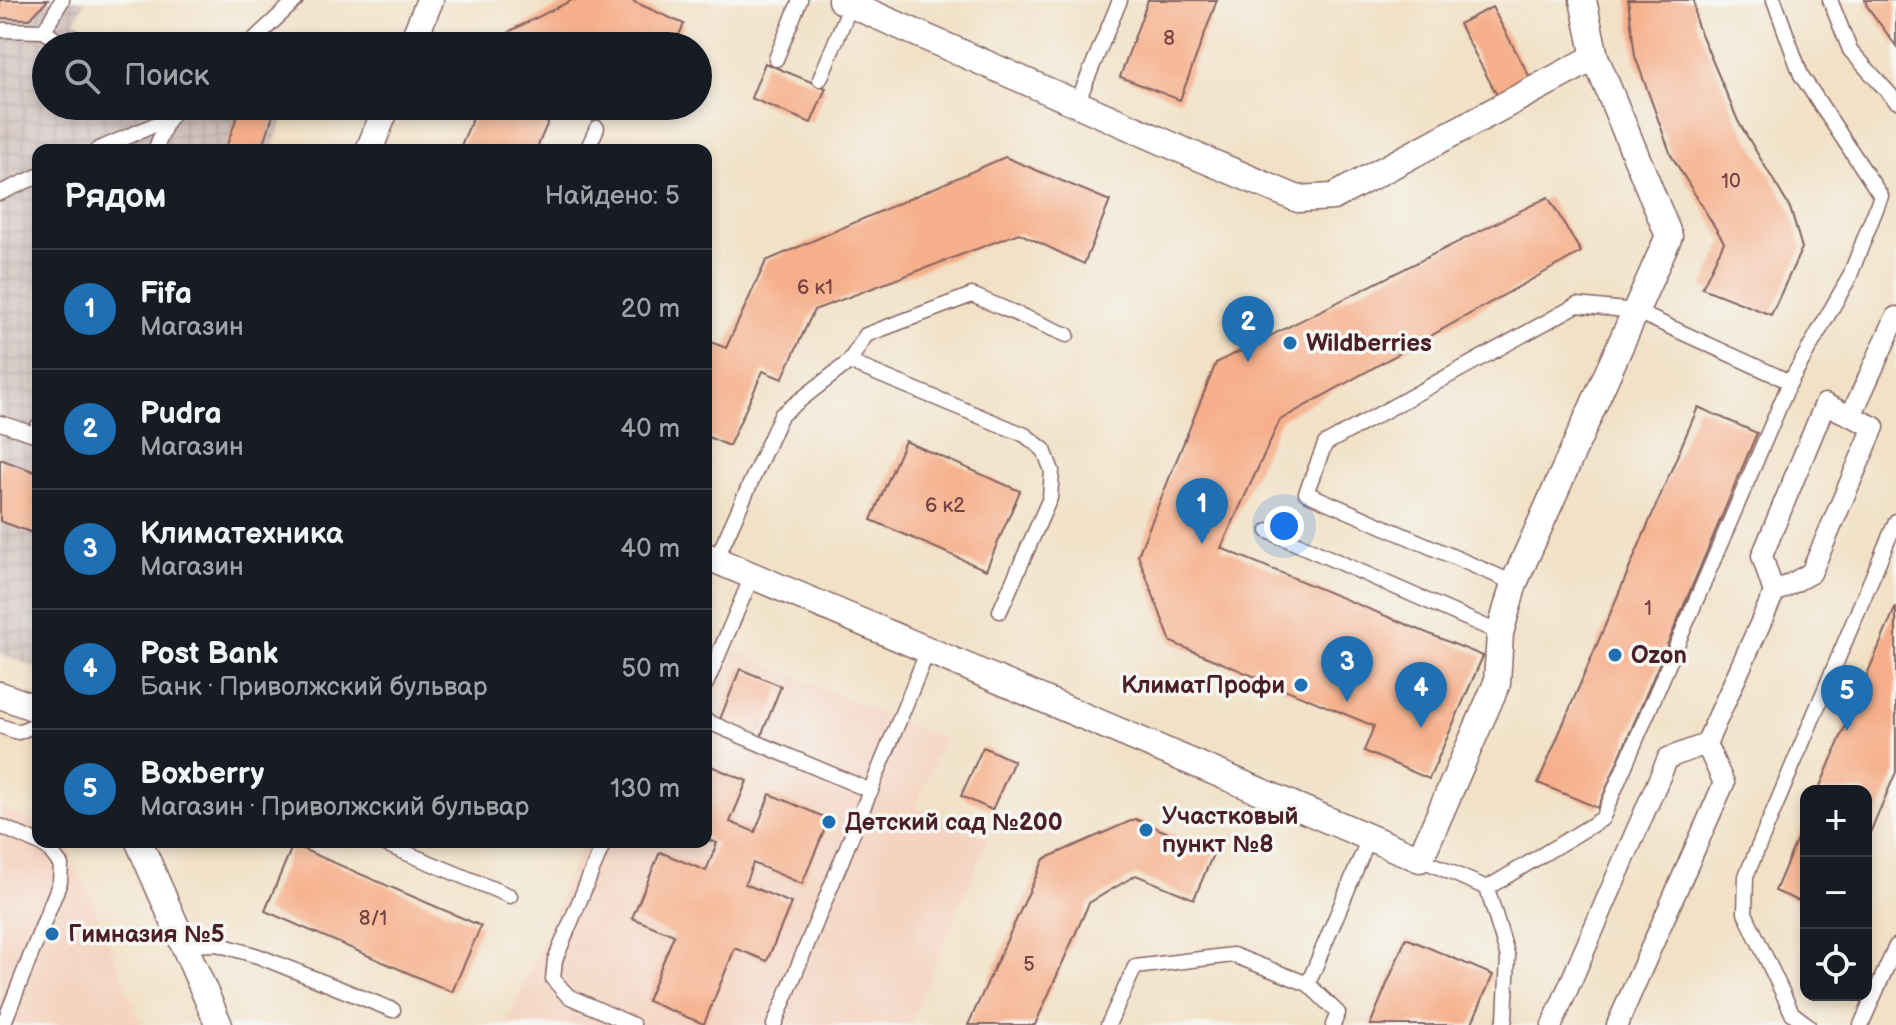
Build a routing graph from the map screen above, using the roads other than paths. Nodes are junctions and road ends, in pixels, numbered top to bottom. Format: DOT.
graph roads {
  1 [pos="62,0"];
  2 [pos="296,0"];
  3 [pos="430,0"];
  4 [pos="800,0"];
  5 [pos="1120,0"];
  6 [pos="1583,0"];
  7 [pos="1774,0"];
  8 [pos="1830,0"];
  9 [pos="846,2"];
  10 [pos="0,30"];
  11 [pos="44,31"];
  12 [pos="262,32"];
  13 [pos="417,32"];
  14 [pos="1595,57"];
  15 [pos="776,59"];
  16 [pos="820,79"];
  17 [pos="1896,101"];
  18 [pos="1077,103"];
  19 [pos="166,120"];
  20 [pos="168,120"];
  21 [pos="381,120"];
  22 [pos="597,128"];
  23 [pos="111,144"];
  24 [pos="158,144"];
  25 [pos="371,144"];
  26 [pos="590,144"];
  27 [pos="32,179"];
  28 [pos="0,193"];
  29 [pos="1635,311"];
  30 [pos="1896,317"];
  31 [pos="1067,335"];
  32 [pos="849,362"];
  33 [pos="1790,382"];
  34 [pos="1851,416"];
  35 [pos="0,423"];
  36 [pos="32,433"];
  37 [pos="1896,521"];
  38 [pos="1268,531"];
  39 [pos="712,556"];
  40 [pos="712,558"];
  41 [pos="752,576"];
  42 [pos="1514,583"];
  43 [pos="1774,593"];
  44 [pos="1000,611"];
  45 [pos="1500,633"];
  46 [pos="928,650"];
  47 [pos="712,670"];
  48 [pos="0,695"];
  49 [pos="32,707"];
  50 [pos="712,724"];
  51 [pos="0,726"];
  52 [pos="32,726"];
  53 [pos="1706,744"];
  54 [pos="871,791"];
  55 [pos="0,826"];
  56 [pos="1369,838"];
  57 [pos="32,840"];
  58 [pos="48,848"];
  59 [pos="142,848"];
  60 [pos="394,848"];
  61 [pos="602,848"];
  62 [pos="1420,859"];
  63 [pos="1487,888"];
  64 [pos="510,896"];
  65 [pos="184,945"];
  66 [pos="1896,946"];
  67 [pos="1308,984"];
  68 [pos="393,1010"];
  69 [pos="3,1025"];
  70 [pos="219,1025"];
  71 [pos="633,1025"];
  72 [pos="774,1025"];
  73 [pos="1108,1025"];
  74 [pos="1333,1025"];
  75 [pos="1502,1025"];
  76 [pos="1552,1025"];
  77 [pos="1617,1025"];
  78 [pos="1808,1025"];
  79 [pos="1861,1025"];
  1 -- 11 [label="lane"];
  2 -- 12 [label="lane"];
  3 -- 13 [label="street"];
  4 -- 15 [label="lane"];
  5 -- 18 [label="lane"];
  6 -- 14 [label="street"];
  7 -- 33 [label="lane"];
  8 -- 17 [label="lane"];
  9 -- 16 [label="lane"];
  9 -- 18 [label="street"];
  10 -- 11 [label="lane"];
  14 -- 18 [label="street"];
  14 -- 29 [label="street"];
  19 -- 23 [label="lane"];
  20 -- 24 [label="lane"];
  21 -- 25 [label="street"];
  22 -- 26 [label="lane"];
  27 -- 28 [label="lane"];
  29 -- 33 [label="lane"];
  29 -- 42 [label="street"];
  29 -- 42 [label="lane"];
  30 -- 34 [label="street"];
  31 -- 32 [label="lane"];
  32 -- 39 [label="lane"];
  32 -- 44 [label="lane"];
  33 -- 63 [label="lane"];
  34 -- 43 [label="street"];
  34 -- 43 [label="street"];
  35 -- 36 [label="lane"];
  37 -- 78 [label="lane"];
  38 -- 45 [label="lane"];
  40 -- 41 [label="street"];
  41 -- 46 [label="street"];
  41 -- 47 [label="lane"];
  42 -- 45 [label="street"];
  43 -- 53 [label="street"];
  45 -- 62 [label="street"];
  46 -- 54 [label="lane"];
  46 -- 56 [label="street"];
  48 -- 49 [label="street"];
  50 -- 54 [label="lane"];
  51 -- 52 [label="lane"];
  53 -- 76 [label="street"];
  53 -- 77 [label="street"];
  54 -- 72 [label="lane"];
  55 -- 57 [label="lane"];
  56 -- 62 [label="street"];
  56 -- 67 [label="lane"];
  58 -- 69 [label="lane"];
  59 -- 65 [label="street"];
  60 -- 64 [label="lane"];
  61 -- 71 [label="lane"];
  62 -- 63 [label="lane"];
  63 -- 75 [label="lane"];
  65 -- 68 [label="lane"];
  65 -- 70 [label="street"];
  66 -- 79 [label="lane"];
  67 -- 73 [label="lane"];
  67 -- 74 [label="lane"];
}
